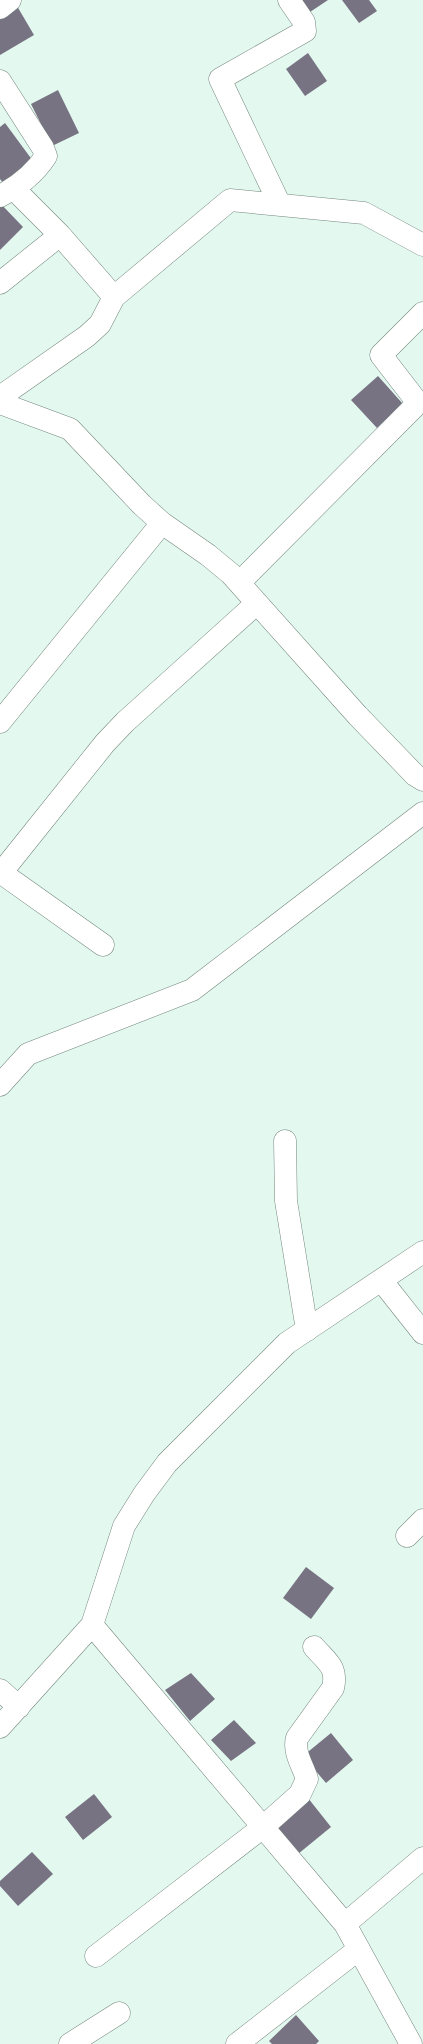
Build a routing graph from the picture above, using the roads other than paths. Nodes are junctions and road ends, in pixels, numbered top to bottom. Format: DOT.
graph roads {
  1 [pos="10,0"];
  2 [pos="289,0"];
  3 [pos="0,8"];
  4 [pos="0,81"];
  5 [pos="7,193"];
  6 [pos="280,205"];
  7 [pos="60,235"];
  8 [pos="423,245"];
  9 [pos="3,274"];
  10 [pos="114,297"];
  11 [pos="423,313"];
  12 [pos="0,397"];
  13 [pos="0,403"];
  14 [pos="421,404"];
  15 [pos="162,523"];
  16 [pos="239,583"];
  17 [pos="257,603"];
  18 [pos="0,722"];
  19 [pos="423,780"];
  20 [pos="423,813"];
  21 [pos="1,872"];
  22 [pos="103,945"];
  23 [pos="0,1085"];
  24 [pos="285,1141"];
  25 [pos="423,1252"];
  26 [pos="381,1280"];
  27 [pos="306,1330"];
  28 [pos="423,1333"];
  29 [pos="423,1520"];
  30 [pos="407,1536"];
  31 [pos="92,1625"];
  32 [pos="314,1647"];
  33 [pos="0,1690"];
  34 [pos="19,1707"];
  35 [pos="0,1727"];
  36 [pos="263,1827"];
  37 [pos="423,1858"];
  38 [pos="345,1924"];
  39 [pos="358,1949"];
  40 [pos="96,1956"];
  41 [pos="119,2013"];
  42 [pos="70,2044"];
  43 [pos="237,2044"];
  44 [pos="411,2044"];
  1 -- 3 [label="street"];
  2 -- 6 [label="street"];
  4 -- 5 [label="street"];
  5 -- 7 [label="street"];
  6 -- 8 [label="street"];
  6 -- 10 [label="street"];
  7 -- 9 [label="street"];
  7 -- 10 [label="street"];
  10 -- 12 [label="street"];
  11 -- 14 [label="street"];
  13 -- 15 [label="street"];
  14 -- 16 [label="street"];
  15 -- 16 [label="street"];
  15 -- 18 [label="street"];
  16 -- 17 [label="street"];
  17 -- 19 [label="street"];
  17 -- 21 [label="street"];
  20 -- 23 [label="street"];
  21 -- 22 [label="street"];
  24 -- 27 [label="street"];
  25 -- 26 [label="street"];
  26 -- 27 [label="street"];
  26 -- 28 [label="street"];
  27 -- 31 [label="street"];
  29 -- 30 [label="street"];
  31 -- 34 [label="street"];
  31 -- 36 [label="street"];
  32 -- 36 [label="street"];
  33 -- 34 [label="street"];
  34 -- 35 [label="street"];
  36 -- 38 [label="street"];
  36 -- 40 [label="street"];
  37 -- 38 [label="street"];
  38 -- 39 [label="street"];
  39 -- 43 [label="street"];
  39 -- 44 [label="street"];
  41 -- 42 [label="street"];
}
